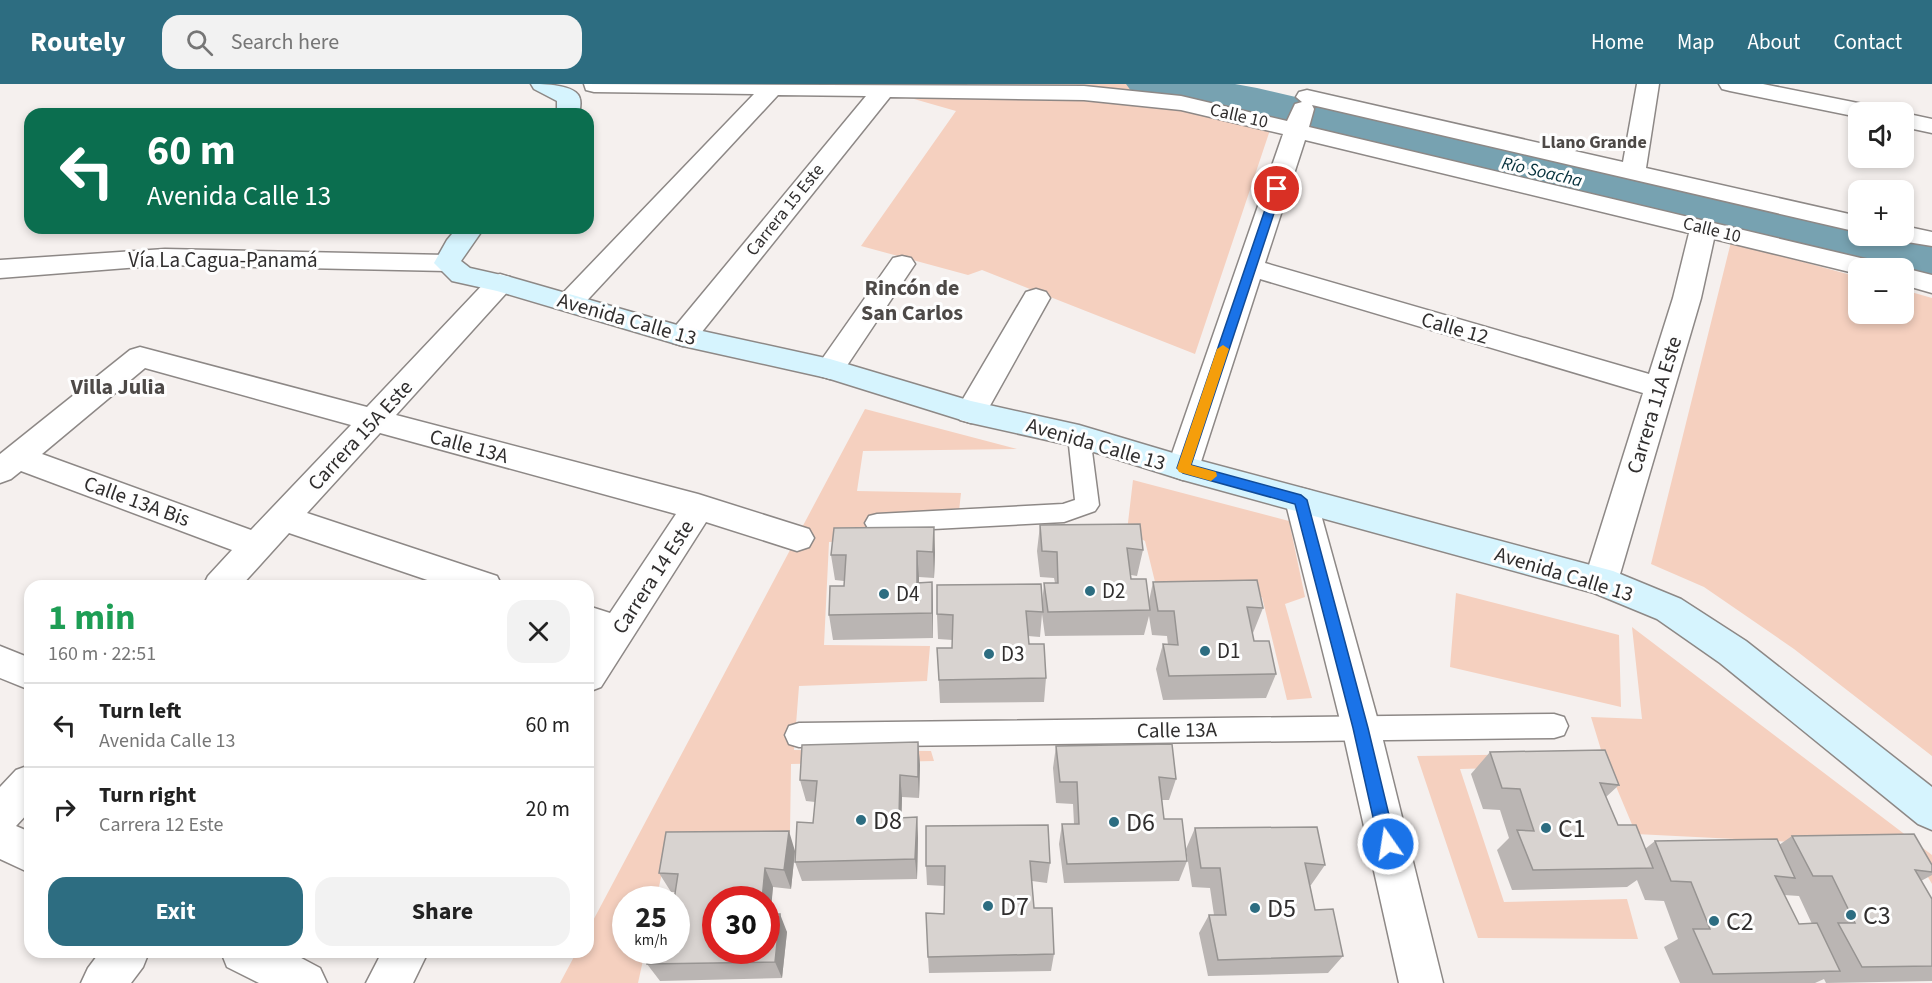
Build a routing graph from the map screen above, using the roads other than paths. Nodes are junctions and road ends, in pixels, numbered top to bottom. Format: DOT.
graph roads {
  1 [pos="542,84"];
  2 [pos="1648,84"];
  3 [pos="1730,84"];
  4 [pos="594,85"];
  5 [pos="775,85"];
  6 [pos="886,86"];
  7 [pos="569,106"];
  8 [pos="1303,108"];
  9 [pos="1848,108"];
  10 [pos="1914,122"];
  11 [pos="1932,126"];
  12 [pos="1633,172"];
  13 [pos="1848,222"];
  14 [pos="1703,228"];
  15 [pos="466,234"];
  16 [pos="447,263"];
  17 [pos="1848,263"];
  18 [pos="902,264"];
  19 [pos="1251,268"];
  20 [pos="0,269"];
  21 [pos="1914,280"];
  22 [pos="500,283"];
  23 [pos="1932,284"];
  24 [pos="1036,298"];
  25 [pos="570,302"];
  26 [pos="682,336"];
  27 [pos="830,369"];
  28 [pos="1660,387"];
  29 [pos="971,411"];
  30 [pos="373,420"];
  31 [pos="1079,436"];
  32 [pos="9,464"];
  33 [pos="1183,468"];
  34 [pos="1301,500"];
  35 [pos="698,507"];
  36 [pos="282,518"];
  37 [pos="877,523"];
  38 [pos="797,538"];
  39 [pos="257,546"];
  40 [pos="226,580"];
  41 [pos="467,580"];
  42 [pos="1601,581"];
  43 [pos="603,626"];
  44 [pos="594,656"];
  45 [pos="0,662"];
  46 [pos="24,672"];
  47 [pos="1554,726"];
  48 [pos="1360,728"];
  49 [pos="799,735"];
  50 [pos="24,789"];
  51 [pos="1932,811"];
  52 [pos="0,815"];
  53 [pos="0,839"];
  54 [pos="24,850"];
  55 [pos="123,958"];
  56 [pos="254,958"];
  57 [pos="403,958"];
  58 [pos="103,983"];
  59 [pos="305,983"];
  60 [pos="388,983"];
  61 [pos="1420,983"];
  1 -- 7 [label="main road"];
  2 -- 12 [label="street"];
  3 -- 9 [label="street"];
  4 -- 5 [label="street, Calle 10"];
  4 -- 7 [label="street"];
  5 -- 6 [label="street, Calle 10"];
  5 -- 25 [label="street"];
  6 -- 8 [label="street, Calle 10"];
  6 -- 26 [label="street, Carrera 15 Este"];
  8 -- 12 [label="street, Calle 10"];
  8 -- 14 [label="street, Calle 10"];
  8 -- 19 [label="street"];
  10 -- 11 [label="street"];
  12 -- 13 [label="street, Calle 10"];
  14 -- 17 [label="street, Calle 10"];
  14 -- 28 [label="street, Carrera 11A Este"];
  15 -- 16 [label="main road"];
  16 -- 20 [label="street, Vía La Cagua-Panamá"];
  16 -- 22 [label="main road, Avenida Calle 13"];
  18 -- 27 [label="street"];
  19 -- 28 [label="street, Calle 12"];
  19 -- 33 [label="street"];
  21 -- 23 [label="street"];
  22 -- 25 [label="main road, Avenida Calle 13"];
  22 -- 30 [label="street, Carrera 15A Este"];
  24 -- 29 [label="street"];
  25 -- 26 [label="main road, Avenida Calle 13"];
  26 -- 27 [label="main road, Avenida Calle 13"];
  27 -- 29 [label="main road, Avenida Calle 13"];
  28 -- 42 [label="street, Carrera 11A Este"];
  29 -- 31 [label="main road, Avenida Calle 13"];
  30 -- 32 [label="street, Calle 13A"];
  30 -- 35 [label="street, Calle 13A"];
  30 -- 36 [label="street, Carrera 15A Este"];
  31 -- 33 [label="main road, Avenida Calle 13"];
  31 -- 37 [label="lane"];
  32 -- 39 [label="street, Calle 13A Bis"];
  33 -- 34 [label="main road, Avenida Calle 13"];
  34 -- 42 [label="main road, Avenida Calle 13"];
  34 -- 48 [label="street"];
  35 -- 38 [label="street, Calle 13A"];
  35 -- 43 [label="street, Carrera 14 Este"];
  36 -- 39 [label="street, Carrera 15A Este"];
  36 -- 41 [label="street"];
  39 -- 40 [label="street, Carrera 15A Este"];
  42 -- 51 [label="main road, Avenida Calle 13"];
  43 -- 44 [label="street, Carrera 14 Este"];
  45 -- 46 [label="street"];
  47 -- 48 [label="lane, Calle 13A"];
  48 -- 49 [label="lane, Calle 13A"];
  48 -- 61 [label="street"];
  50 -- 52 [label="street"];
  53 -- 54 [label="street"];
  55 -- 58 [label="street"];
  56 -- 59 [label="street"];
  57 -- 60 [label="street"];
}
